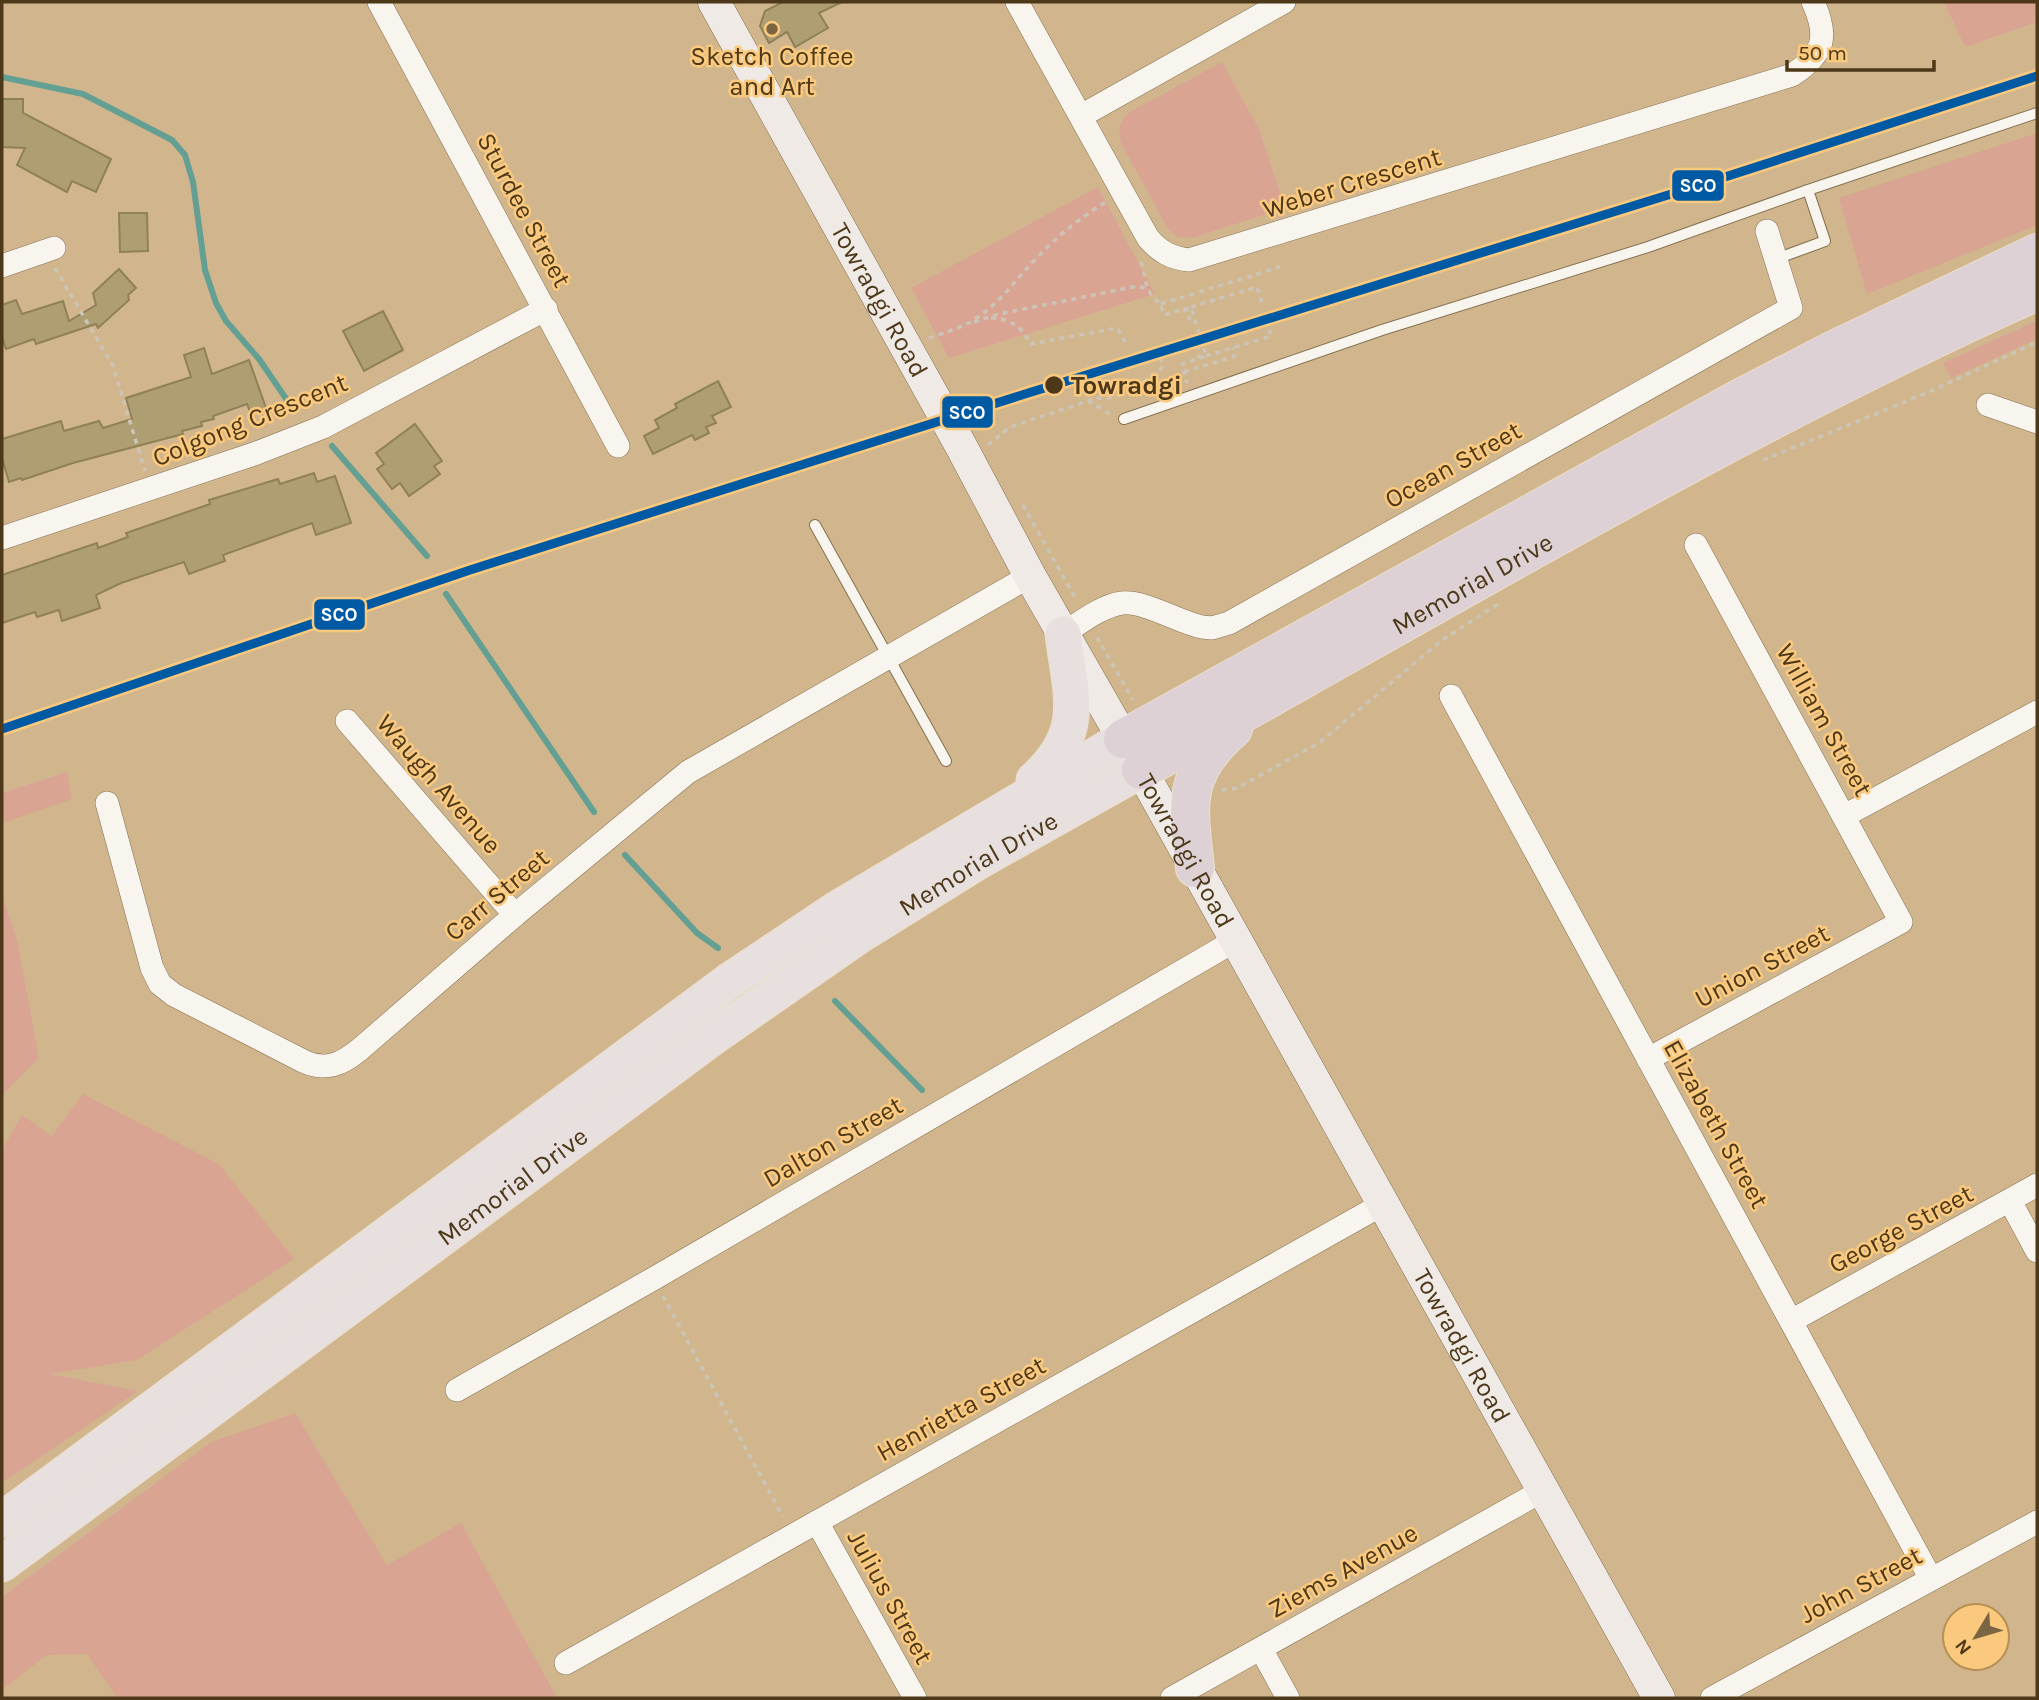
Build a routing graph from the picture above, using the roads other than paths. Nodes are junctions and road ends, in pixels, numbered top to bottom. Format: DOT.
graph roads {
  1 [pos="379,2"];
  2 [pos="1017,2"];
  3 [pos="1284,2"];
  4 [pos="1812,2"];
  5 [pos="717,3"];
  6 [pos="2037,113"];
  7 [pos="1081,116"];
  8 [pos="1808,190"];
  9 [pos="1767,231"];
  10 [pos="49,250"];
  11 [pos="2037,253"];
  12 [pos="1776,259"];
  13 [pos="2,266"];
  14 [pos="2037,291"];
  15 [pos="546,309"];
  16 [pos="1988,405"];
  17 [pos="1124,419"];
  18 [pos="2037,422"];
  19 [pos="618,446"];
  20 [pos="815,525"];
  21 [pos="2,538"];
  22 [pos="1696,545"];
  23 [pos="1030,576"];
  24 [pos="1075,626"];
  25 [pos="888,657"];
  26 [pos="1278,693"];
  27 [pos="1451,696"];
  28 [pos="2037,712"];
  29 [pos="347,721"];
  30 [pos="1132,755"];
  31 [pos="946,761"];
  32 [pos="107,803"];
  33 [pos="1844,816"];
  34 [pos="982,822"];
  35 [pos="1195,867"];
  36 [pos="515,915"];
  37 [pos="1901,922"];
  38 [pos="1236,940"];
  39 [pos="1648,1059"];
  40 [pos="2037,1185"];
  41 [pos="2010,1201"];
  42 [pos="1383,1203"];
  43 [pos="2037,1251"];
  44 [pos="1791,1321"];
  45 [pos="457,1390"];
  46 [pos="1542,1491"];
  47 [pos="2,1520"];
  48 [pos="817,1522"];
  49 [pos="2037,1522"];
  50 [pos="2,1564"];
  51 [pos="1931,1579"];
  52 [pos="1261,1649"];
  53 [pos="566,1664"];
  54 [pos="915,1698"];
  55 [pos="1172,1698"];
  56 [pos="1288,1698"];
  57 [pos="1659,1698"];
  58 [pos="1712,1698"];
  1 -- 15 [label="street, Sturdee Street"];
  2 -- 7 [label="street, Weber Crescent"];
  3 -- 7 [label="street"];
  4 -- 7 [label="street, Weber Crescent"];
  5 -- 23 [label="main road, Towradgi Road"];
  6 -- 8 [label="lane"];
  8 -- 12 [label="lane"];
  8 -- 17 [label="lane"];
  9 -- 12 [label="street, Ocean Street"];
  10 -- 13 [label="street"];
  11 -- 30 [label="highway, Memorial Drive"];
  12 -- 24 [label="street, Ocean Street"];
  14 -- 26 [label="highway, Memorial Drive"];
  15 -- 19 [label="street, Sturdee Street"];
  15 -- 21 [label="street, Colgong Crescent"];
  16 -- 18 [label="street"];
  20 -- 25 [label="lane"];
  22 -- 33 [label="street, William Street"];
  23 -- 24 [label="main road, Towradgi Road"];
  23 -- 25 [label="street, Carr Street"];
  24 -- 30 [label="main road, Towradgi Road"];
  24 -- 34 [label="main road"];
  25 -- 31 [label="lane"];
  25 -- 36 [label="street, Carr Street"];
  26 -- 30 [label="highway, Memorial Drive"];
  26 -- 35 [label="highway"];
  27 -- 39 [label="street, Elizabeth Street"];
  28 -- 33 [label="street"];
  29 -- 36 [label="street, Waugh Avenue"];
  30 -- 34 [label="main road, Memorial Drive"];
  30 -- 35 [label="main road, Towradgi Road"];
  30 -- 50 [label="main road, Memorial Drive"];
  32 -- 36 [label="street, Carr Street"];
  33 -- 37 [label="street, William Street"];
  34 -- 47 [label="main road, Memorial Drive"];
  35 -- 38 [label="main road, Towradgi Road"];
  37 -- 39 [label="street, Union Street"];
  38 -- 42 [label="main road, Towradgi Road"];
  38 -- 45 [label="street, Dalton Street"];
  39 -- 44 [label="street, Elizabeth Street"];
  40 -- 41 [label="street, George Street"];
  41 -- 43 [label="street"];
  41 -- 44 [label="street, George Street"];
  42 -- 46 [label="main road, Towradgi Road"];
  42 -- 48 [label="street, Henrietta Street"];
  44 -- 51 [label="street, Elizabeth Street"];
  46 -- 52 [label="street, Ziems Avenue"];
  46 -- 57 [label="main road, Towradgi Road"];
  48 -- 53 [label="street, Henrietta Street"];
  48 -- 54 [label="street, Julius Street"];
  49 -- 51 [label="street, John Street"];
  51 -- 58 [label="street, John Street"];
  52 -- 55 [label="street, Ziems Avenue"];
  52 -- 56 [label="street"];
}
